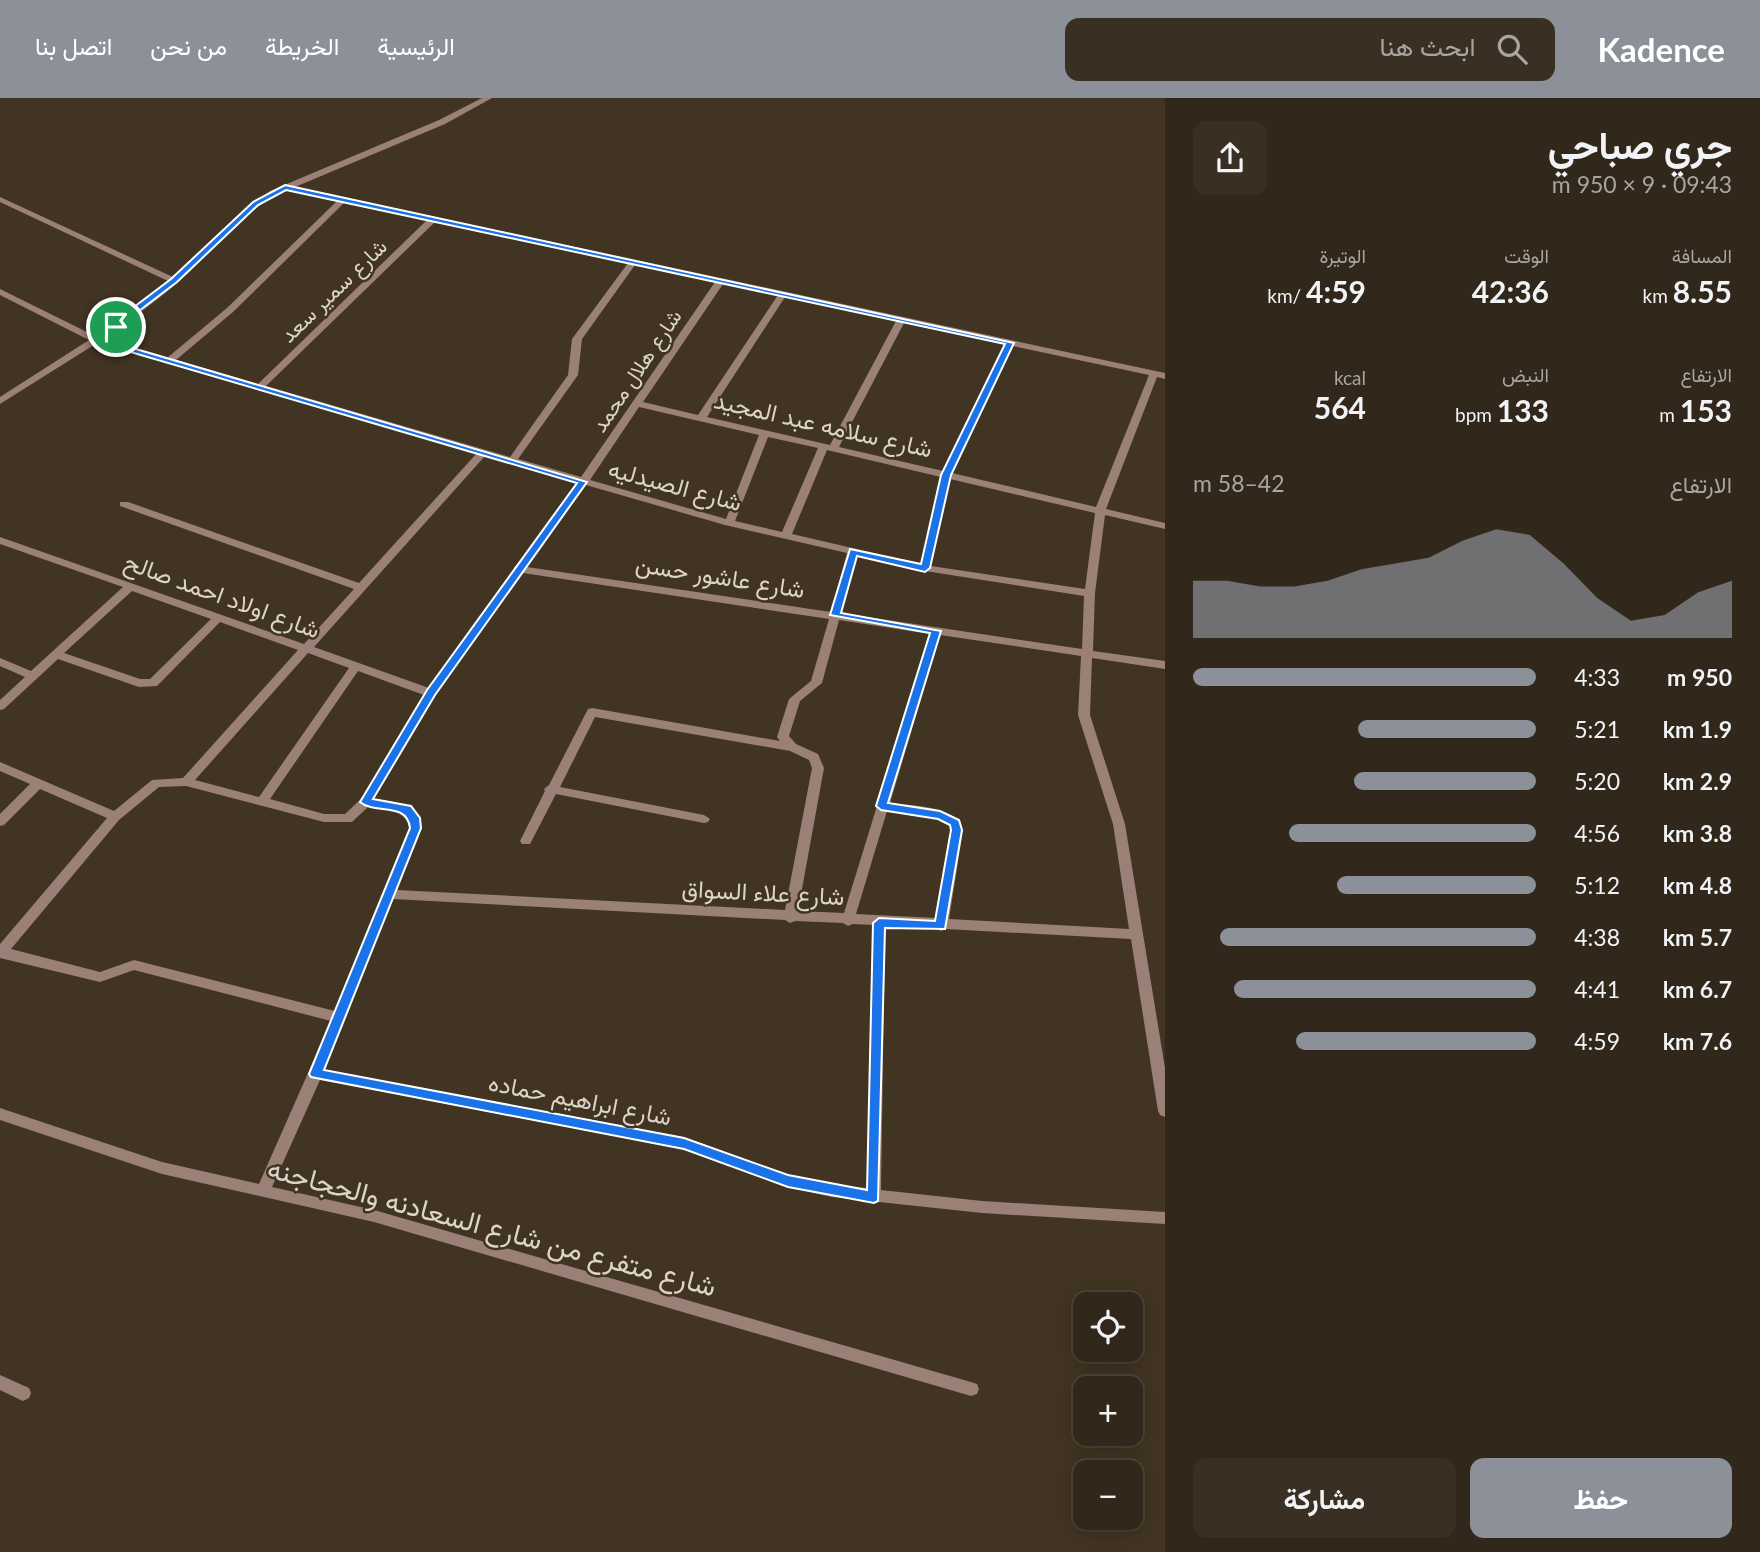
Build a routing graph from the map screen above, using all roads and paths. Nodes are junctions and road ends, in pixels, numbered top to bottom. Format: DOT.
graph roads {
  1 [pos="488,98"];
  2 [pos="285,187"];
  3 [pos="0,199"];
  4 [pos="343,200"];
  5 [pos="433,219"];
  6 [pos="633,262"];
  7 [pos="174,281"];
  8 [pos="720,281"];
  9 [pos="0,292"];
  10 [pos="783,294"];
  11 [pos="901,319"];
  12 [pos="96,340"];
  13 [pos="1010,343"];
  14 [pos="169,361"];
  15 [pos="1159,375"];
  16 [pos="259,388"];
  17 [pos="1,399"];
  18 [pos="635,403"];
  19 [pos="701,418"];
  20 [pos="765,433"];
  21 [pos="828,448"];
  22 [pos="483,452"];
  23 [pos="512,461"];
  24 [pos="946,475"];
  25 [pos="583,482"];
  26 [pos="124,504"];
  27 [pos="1100,511"];
  28 [pos="729,523"];
  29 [pos="1165,526"];
  30 [pos="786,536"];
  31 [pos="0,540"];
  32 [pos="853,552"];
  33 [pos="925,568"];
  34 [pos="518,569"];
  35 [pos="131,586"];
  36 [pos="359,587"];
  37 [pos="1090,593"];
  38 [pos="835,615"];
  39 [pos="219,617"];
  40 [pos="936,631"];
  41 [pos="304,648"];
  42 [pos="1087,654"];
  43 [pos="57,655"];
  44 [pos="0,662"];
  45 [pos="1165,665"];
  46 [pos="356,666"];
  47 [pos="33,676"];
  48 [pos="431,693"];
  49 [pos="0,706"];
  50 [pos="792,747"];
  51 [pos="0,766"];
  52 [pos="186,782"];
  53 [pos="38,783"];
  54 [pos="551,789"];
  55 [pos="262,801"];
  56 [pos="365,802"];
  57 [pos="881,806"];
  58 [pos="115,817"];
  59 [pos="704,819"];
  60 [pos="0,822"];
  61 [pos="526,841"];
  62 [pos="389,894"];
  63 [pos="789,918"];
  64 [pos="848,921"];
  65 [pos="879,923"];
  66 [pos="941,926"];
  67 [pos="1135,934"];
  68 [pos="0,953"];
  69 [pos="338,1017"];
  70 [pos="316,1074"];
  71 [pos="1165,1111"];
  72 [pos="0,1114"];
  73 [pos="263,1191"];
  74 [pos="874,1197"];
  75 [pos="1165,1218"];
  76 [pos="0,1382"];
  77 [pos="971,1389"];
  78 [pos="23,1393"];
  1 -- 2 [label="street"];
  2 -- 4 [label="street"];
  2 -- 7 [label="street"];
  3 -- 7 [label="street"];
  4 -- 5 [label="street"];
  4 -- 14 [label="street"];
  5 -- 6 [label="street"];
  5 -- 16 [label="street, شارع سمير سعد"];
  6 -- 8 [label="street"];
  6 -- 23 [label="street"];
  7 -- 12 [label="street"];
  8 -- 10 [label="street"];
  8 -- 18 [label="street, شارع هلال محمد"];
  9 -- 12 [label="street, شارع الصيدليه"];
  10 -- 11 [label="street"];
  10 -- 19 [label="street"];
  11 -- 13 [label="street"];
  11 -- 21 [label="street"];
  12 -- 14 [label="street, شارع الصيدليه"];
  12 -- 17 [label="street"];
  13 -- 15 [label="street"];
  13 -- 24 [label="street"];
  14 -- 16 [label="street, شارع الصيدليه"];
  15 -- 27 [label="street"];
  16 -- 22 [label="street, شارع الصيدليه"];
  18 -- 19 [label="street, شارع سلامه عبد المجيد"];
  18 -- 25 [label="street, شارع هلال محمد"];
  19 -- 20 [label="street, شارع سلامه عبد المجيد"];
  20 -- 21 [label="street, شارع سلامه عبد المجيد"];
  20 -- 28 [label="street"];
  21 -- 24 [label="street, شارع سلامه عبد المجيد"];
  21 -- 30 [label="street"];
  22 -- 23 [label="street, شارع الصيدليه"];
  22 -- 36 [label="street"];
  23 -- 25 [label="street, شارع الصيدليه"];
  24 -- 27 [label="street, شارع سلامه عبد المجيد"];
  24 -- 33 [label="street"];
  25 -- 28 [label="street, شارع الصيدليه"];
  25 -- 34 [label="street, شارع هلال محمد"];
  26 -- 36 [label="street"];
  27 -- 29 [label="street, شارع سلامه عبد المجيد"];
  27 -- 37 [label="street"];
  28 -- 30 [label="street, شارع الصيدليه"];
  30 -- 32 [label="street, شارع الصيدليه"];
  31 -- 35 [label="street, شارع اولاد احمد صالح"];
  32 -- 33 [label="street, شارع الصيدليه"];
  32 -- 38 [label="street"];
  33 -- 37 [label="street, شارع الصيدليه"];
  34 -- 38 [label="street, شارع عاشور حسن"];
  34 -- 48 [label="street, شارع هلال محمد"];
  35 -- 39 [label="street, شارع اولاد احمد صالح"];
  35 -- 43 [label="street"];
  36 -- 41 [label="street"];
  37 -- 42 [label="street"];
  38 -- 40 [label="street, شارع عاشور حسن"];
  38 -- 50 [label="street"];
  39 -- 41 [label="street, شارع اولاد احمد صالح"];
  39 -- 43 [label="street"];
  40 -- 42 [label="street, شارع عاشور حسن"];
  40 -- 57 [label="street"];
  41 -- 46 [label="street, شارع اولاد احمد صالح"];
  41 -- 52 [label="street"];
  42 -- 45 [label="street, شارع عاشور حسن"];
  42 -- 67 [label="street"];
  43 -- 47 [label="street"];
  44 -- 47 [label="street"];
  46 -- 48 [label="street, شارع اولاد احمد صالح"];
  46 -- 55 [label="street"];
  47 -- 49 [label="street"];
  48 -- 56 [label="street, شارع هلال محمد"];
  50 -- 54 [label="street"];
  50 -- 63 [label="street"];
  51 -- 53 [label="street"];
  52 -- 55 [label="street"];
  52 -- 58 [label="street"];
  53 -- 58 [label="street"];
  53 -- 60 [label="street"];
  54 -- 59 [label="street"];
  54 -- 61 [label="street"];
  55 -- 56 [label="street"];
  56 -- 62 [label="street"];
  57 -- 64 [label="street"];
  57 -- 66 [label="street"];
  58 -- 68 [label="street"];
  62 -- 63 [label="street, شارع علاء السواق"];
  62 -- 69 [label="street"];
  63 -- 64 [label="street, شارع علاء السواق"];
  64 -- 65 [label="street, شارع علاء السواق"];
  65 -- 66 [label="street, شارع علاء السواق"];
  65 -- 74 [label="street"];
  66 -- 67 [label="street, شارع علاء السواق"];
  67 -- 71 [label="street"];
  68 -- 69 [label="street"];
  69 -- 70 [label="street"];
  70 -- 73 [label="street"];
  70 -- 74 [label="street, شارع ابراهيم حماده"];
  72 -- 73 [label="street, شارع متفرع من شارع السعادنه والحجاجنه"];
  73 -- 77 [label="street, شارع متفرع من شارع السعادنه والحجاجنه"];
  74 -- 75 [label="street, شارع ابراهيم حماده"];
  76 -- 78 [label="street"];
}
